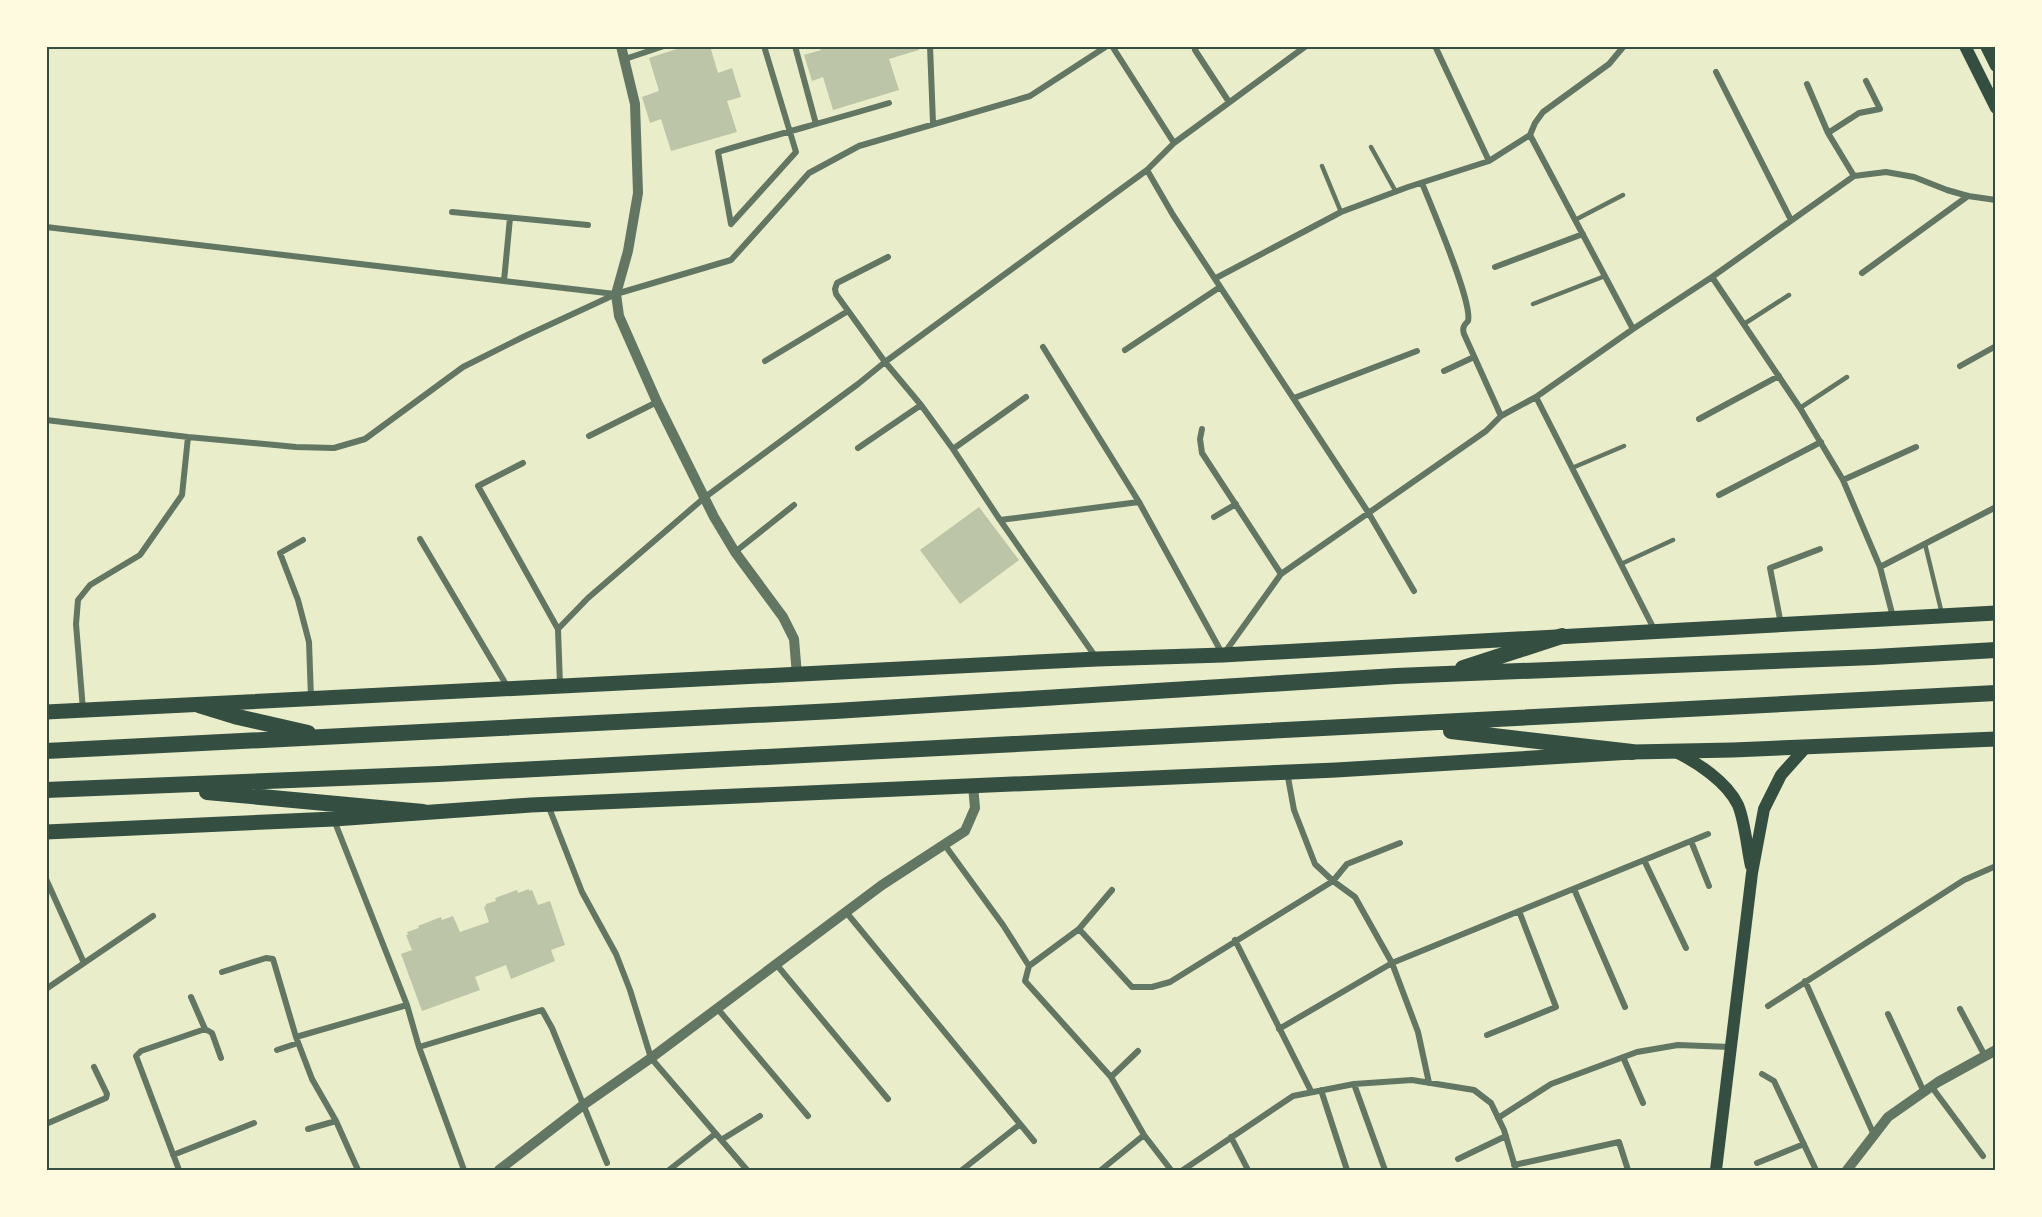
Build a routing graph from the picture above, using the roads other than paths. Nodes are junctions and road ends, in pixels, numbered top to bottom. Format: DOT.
graph roads {
  1 [pos="621,46"];
  2 [pos="664,46"];
  3 [pos="764,46"];
  4 [pos="795,46"];
  5 [pos="930,46"];
  6 [pos="1107,46"];
  7 [pos="1112,46"];
  8 [pos="1306,46"];
  9 [pos="1435,46"];
  10 [pos="1624,46"];
  11 [pos="1965,46"];
  12 [pos="1986,46"];
  13 [pos="1195,50"];
  14 [pos="625,59"];
  15 [pos="1995,66"];
  16 [pos="1716,72"];
  17 [pos="1866,81"];
  18 [pos="1807,84"];
  19 [pos="889,102"];
  20 [pos="1228,102"];
  21 [pos="1995,108"];
  22 [pos="933,123"];
  23 [pos="816,124"];
  24 [pos="789,131"];
  25 [pos="1828,133"];
  26 [pos="1530,135"];
  27 [pos="1174,143"];
  28 [pos="1371,147"];
  29 [pos="1489,161"];
  30 [pos="1322,166"];
  31 [pos="1147,170"];
  32 [pos="1854,176"];
  33 [pos="1422,183"];
  34 [pos="1396,192"];
  35 [pos="1623,195"];
  36 [pos="1968,195"];
  37 [pos="1995,200"];
  38 [pos="452,212"];
  39 [pos="1341,212"];
  40 [pos="510,218"];
  41 [pos="1575,220"];
  42 [pos="1791,220"];
  43 [pos="588,225"];
  44 [pos="46,227"];
  45 [pos="1583,234"];
  46 [pos="888,257"];
  47 [pos="1495,267"];
  48 [pos="1862,273"];
  49 [pos="1605,276"];
  50 [pos="1712,276"];
  51 [pos="1216,278"];
  52 [pos="504,281"];
  53 [pos="1221,287"];
  54 [pos="616,294"];
  55 [pos="1789,295"];
  56 [pos="1533,304"];
  57 [pos="848,311"];
  58 [pos="1744,324"];
  59 [pos="1633,328"];
  60 [pos="1995,346"];
  61 [pos="1043,347"];
  62 [pos="1125,350"];
  63 [pos="1417,351"];
  64 [pos="1474,357"];
  65 [pos="765,361"];
  66 [pos="885,362"];
  67 [pos="1960,366"];
  68 [pos="1444,371"];
  69 [pos="1779,376"];
  70 [pos="1847,377"];
  71 [pos="1026,397"];
  72 [pos="1536,397"];
  73 [pos="1294,398"];
  74 [pos="657,402"];
  75 [pos="921,405"];
  76 [pos="1800,408"];
  77 [pos="1501,416"];
  78 [pos="1699,419"];
  79 [pos="46,420"];
  80 [pos="1202,429"];
  81 [pos="590,436"];
  82 [pos="188,437"];
  83 [pos="1821,442"];
  84 [pos="1624,446"];
  85 [pos="1916,447"];
  86 [pos="858,448"];
  87 [pos="953,449"];
  88 [pos="523,463"];
  89 [pos="1572,468"];
  90 [pos="1843,480"];
  91 [pos="1719,495"];
  92 [pos="704,498"];
  93 [pos="1139,502"];
  94 [pos="1236,504"];
  95 [pos="794,505"];
  96 [pos="1995,507"];
  97 [pos="1368,512"];
  98 [pos="1214,517"];
  99 [pos="1000,520"];
  100 [pos="420,539"];
  101 [pos="303,540"];
  102 [pos="1672,540"];
  103 [pos="1925,543"];
  104 [pos="1820,549"];
  105 [pos="735,552"];
  106 [pos="1621,564"];
  107 [pos="1880,567"];
  108 [pos="1281,574"];
  109 [pos="1414,591"];
  110 [pos="1995,613"];
  111 [pos="1943,616"];
  112 [pos="1894,618"];
  113 [pos="1781,624"];
  114 [pos="558,629"];
  115 [pos="1655,631"];
  116 [pos="1562,636"];
  117 [pos="1995,650"];
  118 [pos="1223,655"];
  119 [pos="1097,659"];
  120 [pos="1442,674"];
  121 [pos="796,675"];
  122 [pos="560,686"];
  123 [pos="508,689"];
  124 [pos="1995,693"];
  125 [pos="311,699"];
  126 [pos="199,705"];
  127 [pos="83,710"];
  128 [pos="46,712"];
  129 [pos="1400,725"];
  130 [pos="330,738"];
  131 [pos="1995,739"];
  132 [pos="1806,747"];
  133 [pos="46,751"];
  134 [pos="1674,751"];
  135 [pos="1632,752"];
  136 [pos="1287,772"];
  137 [pos="973,785"];
  138 [pos="140,786"];
  139 [pos="46,790"];
  140 [pos="548,804"];
  141 [pos="423,812"];
  142 [pos="334,819"];
  143 [pos="46,832"];
  144 [pos="1708,834"];
  145 [pos="1690,841"];
  146 [pos="1400,843"];
  147 [pos="944,844"];
  148 [pos="1644,860"];
  149 [pos="1995,866"];
  150 [pos="1752,873"];
  151 [pos="46,879"];
  152 [pos="1333,881"];
  153 [pos="1709,886"];
  154 [pos="1574,889"];
  155 [pos="1112,890"];
  156 [pos="1519,911"];
  157 [pos="846,912"];
  158 [pos="153,916"];
  159 [pos="1079,929"];
  160 [pos="1235,940"];
  161 [pos="1686,948"];
  162 [pos="84,963"];
  163 [pos="1392,963"];
  164 [pos="776,964"];
  165 [pos="1029,966"];
  166 [pos="222,972"];
  167 [pos="1805,981"];
  168 [pos="46,989"];
  169 [pos="191,997"];
  170 [pos="407,1005"];
  171 [pos="1768,1006"];
  172 [pos="1625,1007"];
  173 [pos="717,1008"];
  174 [pos="1960,1010"];
  175 [pos="1888,1014"];
  176 [pos="205,1029"];
  177 [pos="1279,1029"];
  178 [pos="1487,1035"];
  179 [pos="297,1040"];
  180 [pos="419,1047"];
  181 [pos="1730,1047"];
  182 [pos="277,1050"];
  183 [pos="1995,1050"];
  184 [pos="1138,1051"];
  185 [pos="1985,1056"];
  186 [pos="1623,1057"];
  187 [pos="221,1058"];
  188 [pos="651,1058"];
  189 [pos="94,1067"];
  190 [pos="1762,1074"];
  191 [pos="1111,1077"];
  192 [pos="1429,1083"];
  193 [pos="1354,1084"];
  194 [pos="1928,1089"];
  195 [pos="1321,1090"];
  196 [pos="1311,1091"];
  197 [pos="888,1099"];
  198 [pos="1643,1103"];
  199 [pos="582,1106"];
  200 [pos="760,1116"];
  201 [pos="808,1116"];
  202 [pos="1498,1118"];
  203 [pos="336,1121"];
  204 [pos="46,1124"];
  205 [pos="254,1124"];
  206 [pos="1019,1125"];
  207 [pos="308,1129"];
  208 [pos="715,1134"];
  209 [pos="1144,1136"];
  210 [pos="1506,1136"];
  211 [pos="1874,1136"];
  212 [pos="1231,1137"];
  213 [pos="721,1140"];
  214 [pos="1034,1141"];
  215 [pos="1804,1144"];
  216 [pos="173,1155"];
  217 [pos="1983,1156"];
  218 [pos="1458,1159"];
  219 [pos="607,1163"];
  220 [pos="1757,1163"];
  221 [pos="742,1164"];
  222 [pos="1515,1168"];
  223 [pos="505,1169"];
  224 [pos="179,1170"];
  225 [pos="358,1170"];
  226 [pos="464,1170"];
  227 [pos="669,1170"];
  228 [pos="736,1170"];
  229 [pos="747,1170"];
  230 [pos="962,1170"];
  231 [pos="1101,1170"];
  232 [pos="1171,1170"];
  233 [pos="1183,1170"];
  234 [pos="1248,1170"];
  235 [pos="1347,1170"];
  236 [pos="1384,1170"];
  237 [pos="1628,1170"];
  238 [pos="1716,1170"];
  239 [pos="1816,1170"];
  240 [pos="1847,1170"];
  1 -- 14 [label="street"];
  2 -- 14 [label="street"];
  3 -- 24 [label="street"];
  4 -- 23 [label="street"];
  5 -- 22 [label="street"];
  6 -- 22 [label="street"];
  7 -- 27 [label="street"];
  8 -- 20 [label="street"];
  9 -- 29 [label="street"];
  10 -- 26 [label="street"];
  11 -- 21 [label="main road"];
  12 -- 15 [label="main road"];
  13 -- 20 [label="street"];
  14 -- 54 [label="street"];
  16 -- 42 [label="street"];
  17 -- 25 [label="street"];
  18 -- 25 [label="street"];
  19 -- 23 [label="street"];
  20 -- 27 [label="street"];
  22 -- 54 [label="street"];
  23 -- 24 [label="street"];
  24 -- 24 [label="street"];
  25 -- 32 [label="street"];
  26 -- 29 [label="street"];
  26 -- 41 [label="street"];
  27 -- 31 [label="street"];
  28 -- 34 [label="lane"];
  29 -- 33 [label="street"];
  30 -- 39 [label="lane"];
  31 -- 51 [label="street"];
  31 -- 66 [label="street"];
  32 -- 36 [label="street"];
  32 -- 42 [label="street"];
  33 -- 34 [label="street"];
  33 -- 64 [label="street"];
  34 -- 39 [label="street"];
  35 -- 41 [label="lane"];
  36 -- 37 [label="street"];
  36 -- 48 [label="street"];
  38 -- 40 [label="street"];
  39 -- 51 [label="street"];
  40 -- 43 [label="street"];
  40 -- 52 [label="street"];
  41 -- 45 [label="street"];
  42 -- 50 [label="street"];
  44 -- 52 [label="street"];
  45 -- 47 [label="street"];
  45 -- 49 [label="street"];
  46 -- 57 [label="street"];
  49 -- 56 [label="lane"];
  49 -- 59 [label="street"];
  50 -- 58 [label="street"];
  50 -- 59 [label="street"];
  51 -- 53 [label="street"];
  52 -- 54 [label="street"];
  53 -- 62 [label="street"];
  53 -- 73 [label="street"];
  54 -- 74 [label="street"];
  54 -- 82 [label="street"];
  55 -- 58 [label="lane"];
  57 -- 65 [label="street"];
  57 -- 66 [label="street"];
  58 -- 69 [label="street"];
  59 -- 72 [label="street"];
  60 -- 67 [label="street"];
  61 -- 93 [label="street"];
  63 -- 73 [label="street"];
  64 -- 68 [label="street"];
  64 -- 77 [label="street"];
  66 -- 75 [label="street"];
  66 -- 92 [label="street"];
  69 -- 76 [label="street"];
  69 -- 78 [label="street"];
  70 -- 76 [label="lane"];
  71 -- 87 [label="street"];
  72 -- 77 [label="street"];
  72 -- 89 [label="street"];
  73 -- 97 [label="street"];
  74 -- 81 [label="street"];
  74 -- 92 [label="street"];
  75 -- 86 [label="street"];
  75 -- 87 [label="street"];
  76 -- 83 [label="street"];
  77 -- 97 [label="street"];
  79 -- 82 [label="street"];
  80 -- 94 [label="street"];
  82 -- 127 [label="street"];
  83 -- 90 [label="street"];
  83 -- 91 [label="street"];
  84 -- 89 [label="lane"];
  85 -- 90 [label="street"];
  87 -- 99 [label="street"];
  88 -- 114 [label="street"];
  89 -- 106 [label="street"];
  90 -- 107 [label="street"];
  92 -- 105 [label="street"];
  92 -- 114 [label="street"];
  93 -- 99 [label="street"];
  93 -- 118 [label="street"];
  94 -- 98 [label="street"];
  94 -- 108 [label="street"];
  95 -- 105 [label="street"];
  96 -- 103 [label="street"];
  97 -- 108 [label="street"];
  97 -- 109 [label="street"];
  99 -- 119 [label="street"];
  100 -- 123 [label="street"];
  101 -- 125 [label="street"];
  102 -- 106 [label="lane"];
  103 -- 107 [label="street"];
  103 -- 111 [label="lane"];
  104 -- 113 [label="street"];
  105 -- 121 [label="street"];
  106 -- 115 [label="street"];
  107 -- 112 [label="street"];
  108 -- 118 [label="street"];
  110 -- 111 [label="main road"];
  111 -- 112 [label="main road"];
  112 -- 113 [label="main road"];
  113 -- 115 [label="main road"];
  114 -- 122 [label="street"];
  115 -- 116 [label="main road"];
  116 -- 118 [label="main road"];
  116 -- 120 [label="highway"];
  117 -- 120 [label="highway"];
  118 -- 119 [label="main road"];
  119 -- 121 [label="main road"];
  120 -- 130 [label="highway"];
  121 -- 122 [label="main road"];
  122 -- 123 [label="main road"];
  123 -- 125 [label="main road"];
  124 -- 129 [label="highway"];
  125 -- 126 [label="main road"];
  126 -- 127 [label="main road"];
  126 -- 130 [label="highway"];
  127 -- 128 [label="main road"];
  129 -- 135 [label="highway"];
  129 -- 138 [label="highway"];
  130 -- 133 [label="highway"];
  131 -- 132 [label="main road"];
  132 -- 134 [label="main road"];
  132 -- 150 [label="main road"];
  134 -- 135 [label="main road"];
  134 -- 150 [label="main road"];
  135 -- 136 [label="main road"];
  136 -- 137 [label="main road"];
  136 -- 152 [label="street"];
  137 -- 140 [label="main road"];
  137 -- 147 [label="street"];
  138 -- 139 [label="highway"];
  138 -- 141 [label="highway"];
  140 -- 141 [label="main road"];
  140 -- 188 [label="street"];
  141 -- 142 [label="main road"];
  142 -- 143 [label="main road"];
  142 -- 170 [label="street"];
  144 -- 145 [label="street"];
  145 -- 148 [label="street"];
  145 -- 153 [label="street"];
  146 -- 152 [label="street"];
  147 -- 157 [label="street"];
  147 -- 165 [label="street"];
  148 -- 154 [label="street"];
  148 -- 161 [label="street"];
  149 -- 167 [label="street"];
  150 -- 181 [label="main road"];
  151 -- 162 [label="street"];
  152 -- 160 [label="street"];
  152 -- 163 [label="street"];
  154 -- 156 [label="street"];
  154 -- 172 [label="street"];
  155 -- 159 [label="street"];
  156 -- 163 [label="street"];
  156 -- 178 [label="street"];
  157 -- 164 [label="street"];
  157 -- 206 [label="street"];
  158 -- 162 [label="street"];
  159 -- 160 [label="street"];
  159 -- 165 [label="street"];
  160 -- 177 [label="street"];
  162 -- 168 [label="street"];
  163 -- 177 [label="street"];
  163 -- 192 [label="street"];
  164 -- 173 [label="street"];
  164 -- 197 [label="street"];
  165 -- 191 [label="street"];
  166 -- 179 [label="street"];
  167 -- 171 [label="street"];
  167 -- 211 [label="street"];
  169 -- 176 [label="street"];
  170 -- 179 [label="street"];
  170 -- 180 [label="street"];
  173 -- 188 [label="street"];
  173 -- 201 [label="street"];
  174 -- 185 [label="street"];
  175 -- 194 [label="street"];
  176 -- 187 [label="street"];
  176 -- 216 [label="street"];
  177 -- 196 [label="street"];
  179 -- 182 [label="street"];
  179 -- 203 [label="street"];
  180 -- 199 [label="street"];
  180 -- 226 [label="street"];
  181 -- 186 [label="street"];
  181 -- 238 [label="main road"];
  183 -- 185 [label="street"];
  184 -- 191 [label="street"];
  185 -- 194 [label="street"];
  186 -- 198 [label="street"];
  186 -- 202 [label="street"];
  188 -- 199 [label="street"];
  188 -- 208 [label="street"];
  189 -- 204 [label="street"];
  190 -- 215 [label="street"];
  191 -- 209 [label="street"];
  192 -- 193 [label="street"];
  192 -- 202 [label="street"];
  193 -- 195 [label="street"];
  193 -- 236 [label="street"];
  194 -- 211 [label="street"];
  194 -- 217 [label="street"];
  195 -- 196 [label="street"];
  195 -- 235 [label="street"];
  196 -- 212 [label="street"];
  199 -- 219 [label="street"];
  199 -- 223 [label="street"];
  200 -- 213 [label="street"];
  202 -- 210 [label="street"];
  203 -- 207 [label="street"];
  203 -- 225 [label="street"];
  205 -- 216 [label="street"];
  206 -- 214 [label="street"];
  206 -- 230 [label="street"];
  208 -- 213 [label="street"];
  208 -- 227 [label="street"];
  209 -- 231 [label="street"];
  209 -- 232 [label="street"];
  210 -- 218 [label="street"];
  210 -- 222 [label="street"];
  211 -- 240 [label="street"];
  212 -- 233 [label="street"];
  212 -- 234 [label="street"];
  213 -- 221 [label="street"];
  215 -- 220 [label="street"];
  215 -- 239 [label="street"];
  216 -- 224 [label="street"];
  221 -- 228 [label="street"];
  221 -- 229 [label="street"];
  222 -- 237 [label="street"];
}
